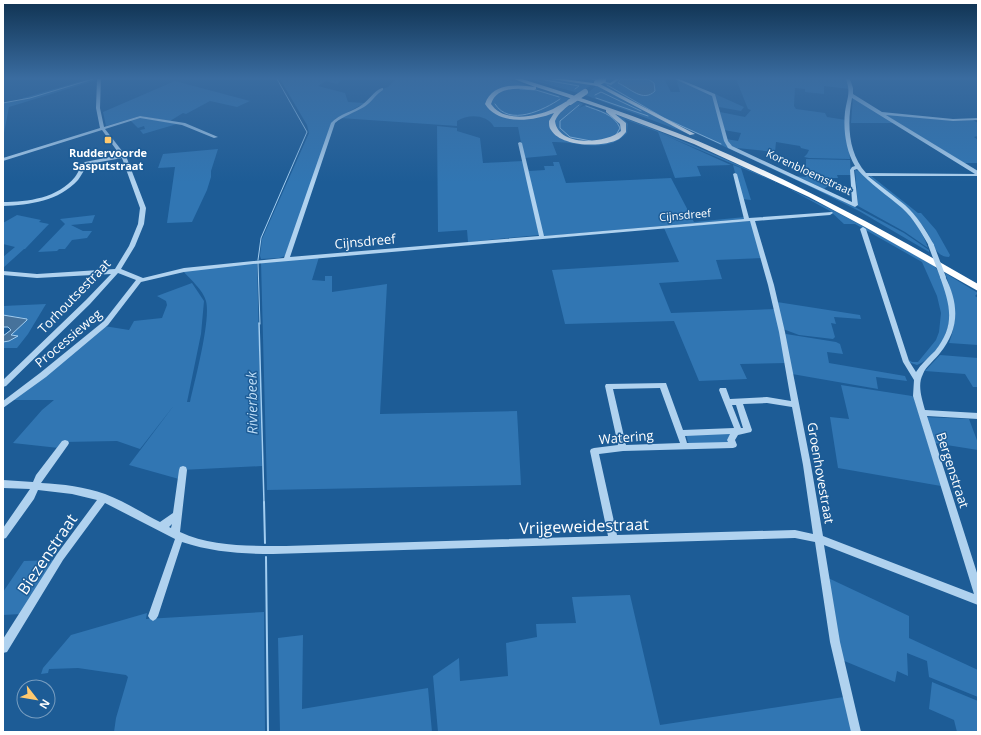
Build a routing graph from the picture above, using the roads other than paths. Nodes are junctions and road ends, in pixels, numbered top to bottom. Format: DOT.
graph roads {
  1 [pos="99,113"];
  2 [pos="347,113"];
  3 [pos="499,113"];
  4 [pos="548,113"];
  5 [pos="558,113"];
  6 [pos="610,113"];
  7 [pos="615,113"];
  8 [pos="623,113"];
  9 [pos="629,113"];
  10 [pos="651,113"];
  11 [pos="719,113"];
  12 [pos="847,113"];
  13 [pos="881,113"];
  14 [pos="884,113"];
  15 [pos="978,119"];
  16 [pos="102,128"];
  17 [pos="216,136"];
  18 [pos="520,143"];
  19 [pos="716,151"];
  20 [pos="124,156"];
  21 [pos="3,160"];
  22 [pos="756,165"];
  23 [pos="859,167"];
  24 [pos="735,174"];
  25 [pos="864,174"];
  26 [pos="978,174"];
  27 [pos="3,204"];
  28 [pos="830,212"];
  29 [pos="750,219"];
  30 [pos="863,229"];
  31 [pos="542,237"];
  32 [pos="286,259"];
  33 [pos="117,271"];
  34 [pos="3,272"];
  35 [pos="140,279"];
  36 [pos="978,283"];
  37 [pos="978,288"];
  38 [pos="917,379"];
  39 [pos="3,384"];
  40 [pos="723,390"];
  41 [pos="738,401"];
  42 [pos="728,402"];
  43 [pos="796,404"];
  44 [pos="3,405"];
  45 [pos="922,413"];
  46 [pos="978,416"];
  47 [pos="738,432"];
  48 [pos="681,433"];
  49 [pos="65,443"];
  50 [pos="686,447"];
  51 [pos="623,448"];
  52 [pos="183,470"];
  53 [pos="3,484"];
  54 [pos="35,486"];
  55 [pos="104,498"];
  56 [pos="177,515"];
  57 [pos="161,527"];
  58 [pos="3,535"];
  59 [pos="178,535"];
  60 [pos="613,539"];
  61 [pos="819,539"];
  62 [pos="978,591"];
  63 [pos="978,600"];
  64 [pos="153,616"];
  65 [pos="3,648"];
  66 [pos="856,732"];
  1 -- 16 [label="street, Torhoutsestraat"];
  2 -- 32 [label="street"];
  3 -- 4 [label="highway"];
  5 -- 6 [label="highway"];
  7 -- 19 [label="highway"];
  8 -- 19 [label="highway"];
  9 -- 22 [label="highway"];
  10 -- 22 [label="highway"];
  11 -- 23 [label="street, Korenbloemstraat"];
  12 -- 23 [label="street, Korenbloemstraat"];
  13 -- 26 [label="street"];
  14 -- 15 [label="street"];
  16 -- 17 [label="street"];
  16 -- 20 [label="street, Torhoutsestraat"];
  16 -- 21 [label="street"];
  18 -- 31 [label="street"];
  19 -- 37 [label="highway"];
  20 -- 27 [label="street"];
  20 -- 33 [label="street, Torhoutsestraat"];
  22 -- 36 [label="highway"];
  23 -- 25 [label="street, Korenbloemstraat"];
  24 -- 29 [label="street, Groenhovestraat"];
  25 -- 26 [label="street"];
  25 -- 38 [label="street, Korenbloemstraat, bridge"];
  28 -- 29 [label="street, Cijnsdreef"];
  29 -- 31 [label="street, Cijnsdreef"];
  29 -- 43 [label="street, Groenhovestraat"];
  30 -- 38 [label="street"];
  31 -- 32 [label="street, Cijnsdreef"];
  32 -- 35 [label="street, Cijnsdreef"];
  33 -- 34 [label="street"];
  33 -- 35 [label="street, Cijnsdreef"];
  33 -- 39 [label="street, Torhoutsestraat"];
  35 -- 44 [label="street, Processieweg"];
  38 -- 45 [label="street, Bergenstraat"];
  40 -- 42 [label="street"];
  41 -- 42 [label="street"];
  41 -- 43 [label="street"];
  41 -- 47 [label="street"];
  42 -- 47 [label="street"];
  43 -- 61 [label="street, Groenhovestraat"];
  45 -- 46 [label="street"];
  45 -- 62 [label="street, Bergenstraat"];
  47 -- 48 [label="street"];
  47 -- 50 [label="street, Watering"];
  48 -- 50 [label="street"];
  48 -- 51 [label="street"];
  49 -- 54 [label="street"];
  50 -- 51 [label="street, Watering"];
  51 -- 60 [label="street, Watering"];
  52 -- 56 [label="street"];
  53 -- 54 [label="street, Vrijgeweidestraat"];
  54 -- 55 [label="street, Vrijgeweidestraat"];
  54 -- 58 [label="street"];
  55 -- 57 [label="street, Vrijgeweidestraat"];
  55 -- 65 [label="street, Biezenstraat"];
  56 -- 57 [label="street"];
  56 -- 59 [label="street"];
  57 -- 59 [label="street, Vrijgeweidestraat"];
  59 -- 60 [label="street, Vrijgeweidestraat"];
  59 -- 64 [label="street"];
  60 -- 61 [label="street, Vrijgeweidestraat"];
  61 -- 63 [label="street, Vrijgeweidestraat"];
  61 -- 66 [label="street, Groenhovestraat"];
}
